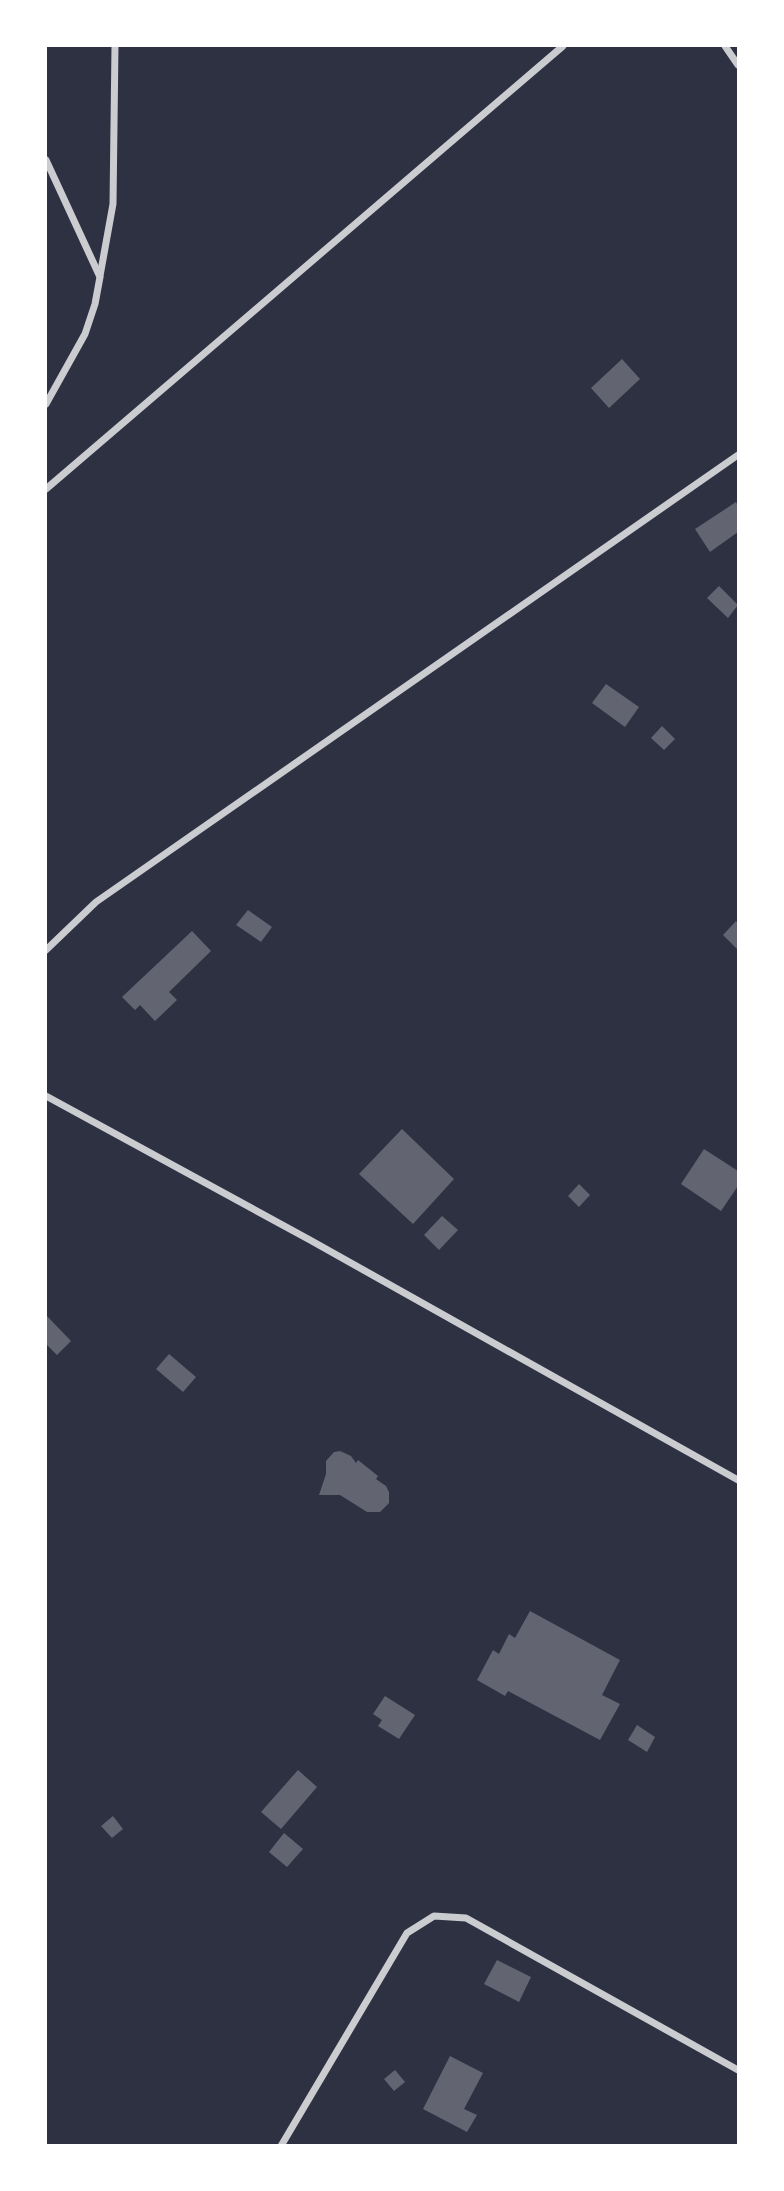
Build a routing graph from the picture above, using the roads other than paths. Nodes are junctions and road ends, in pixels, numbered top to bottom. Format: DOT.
graph roads {
  1 [pos="115,46"];
  2 [pos="563,46"];
  3 [pos="725,46"];
  4 [pos="738,65"];
  5 [pos="46,159"];
  6 [pos="100,277"];
  7 [pos="46,404"];
  8 [pos="738,455"];
  9 [pos="46,489"];
  10 [pos="46,950"];
  11 [pos="46,1096"];
  12 [pos="738,1480"];
  13 [pos="738,2070"];
  14 [pos="281,2146"];
  1 -- 6 [label="street"];
  2 -- 9 [label="street"];
  3 -- 4 [label="street"];
  5 -- 6 [label="street"];
  6 -- 7 [label="street"];
  8 -- 10 [label="street"];
  11 -- 12 [label="street"];
  13 -- 14 [label="street"];
}
